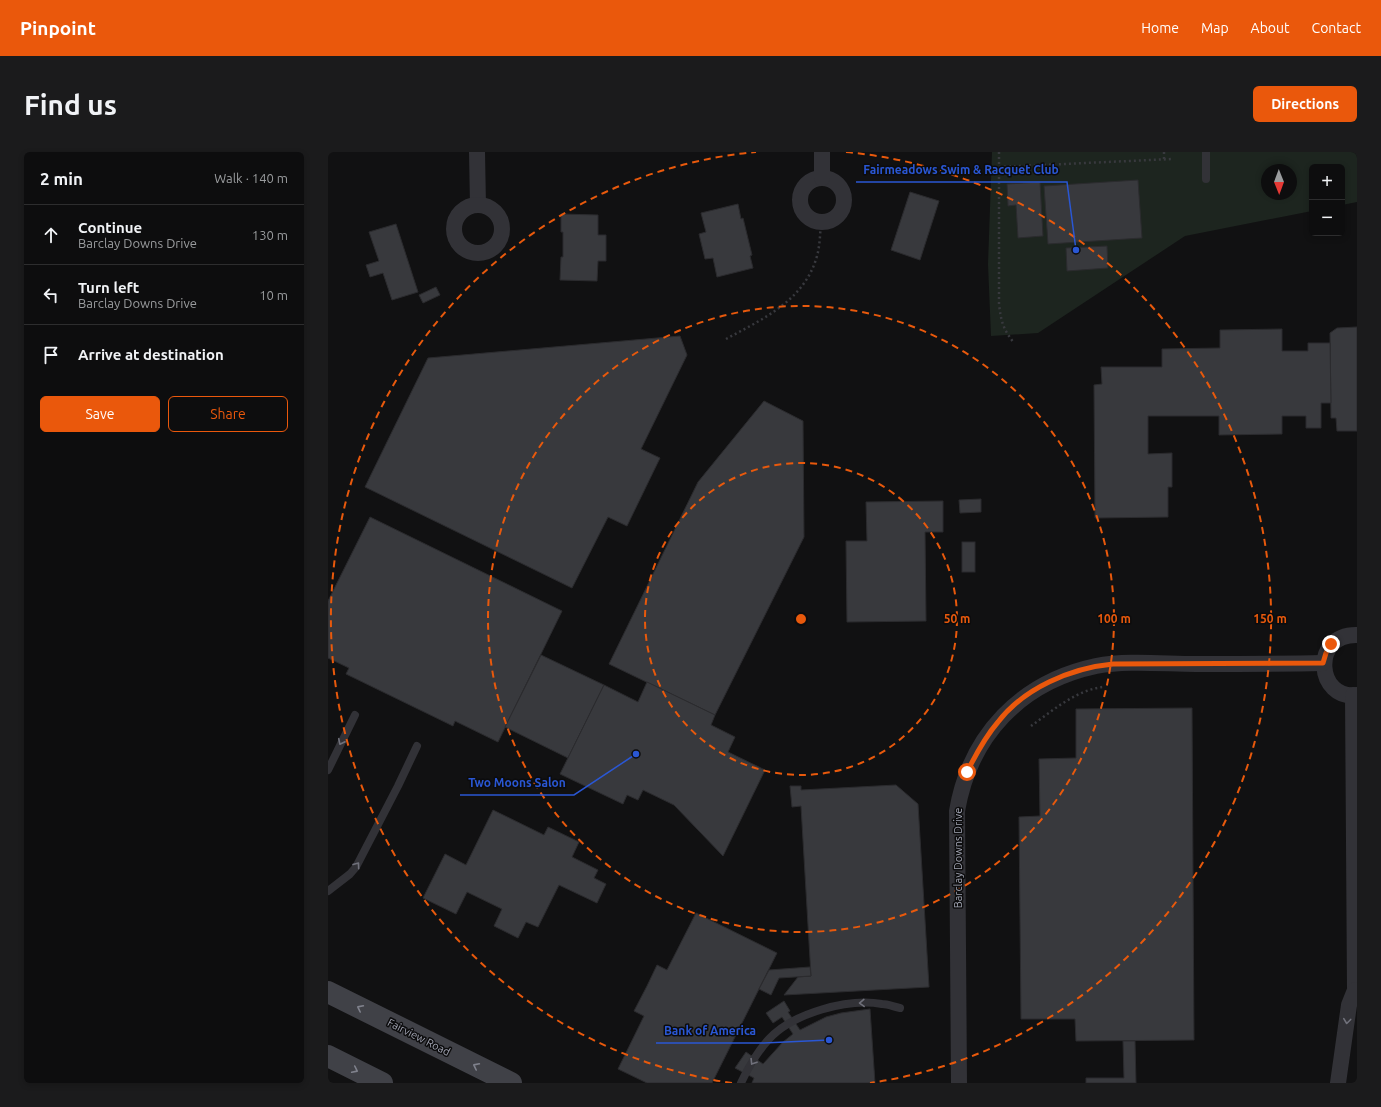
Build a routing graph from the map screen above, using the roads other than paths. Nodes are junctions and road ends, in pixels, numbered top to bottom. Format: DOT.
graph roads {
  1 [pos="477,152"];
  2 [pos="822,152"];
  3 [pos="1206,152"];
  4 [pos="822,178"];
  5 [pos="1206,179"];
  6 [pos="478,205"];
  7 [pos="1357,635"];
  8 [pos="1323,663"];
  9 [pos="1355,695"];
  10 [pos="355,715"];
  11 [pos="416,746"];
  12 [pos="328,770"];
  13 [pos="328,890"];
  14 [pos="328,992"];
  15 [pos="1356,993"];
  16 [pos="900,1008"];
  17 [pos="328,1056"];
  18 [pos="382,1083"];
  19 [pos="511,1083"];
  20 [pos="741,1083"];
  21 [pos="959,1083"];
  22 [pos="1338,1083"];
  1 -- 6 [label="street"];
  2 -- 4 [label="street"];
  3 -- 5 [label="lane"];
  4 -- 4 [label="street"];
  7 -- 8 [label="street"];
  8 -- 9 [label="street"];
  8 -- 21 [label="street, Barclay Downs Drive"];
  9 -- 15 [label="street"];
  10 -- 12 [label="lane, one-way"];
  13 -- 11 [label="lane, one-way"];
  19 -- 14 [label="main road, Fairview Road, one-way"];
  15 -- 22 [label="street, one-way"];
  16 -- 20 [label="lane, one-way"];
  17 -- 18 [label="main road, one-way"];
}
